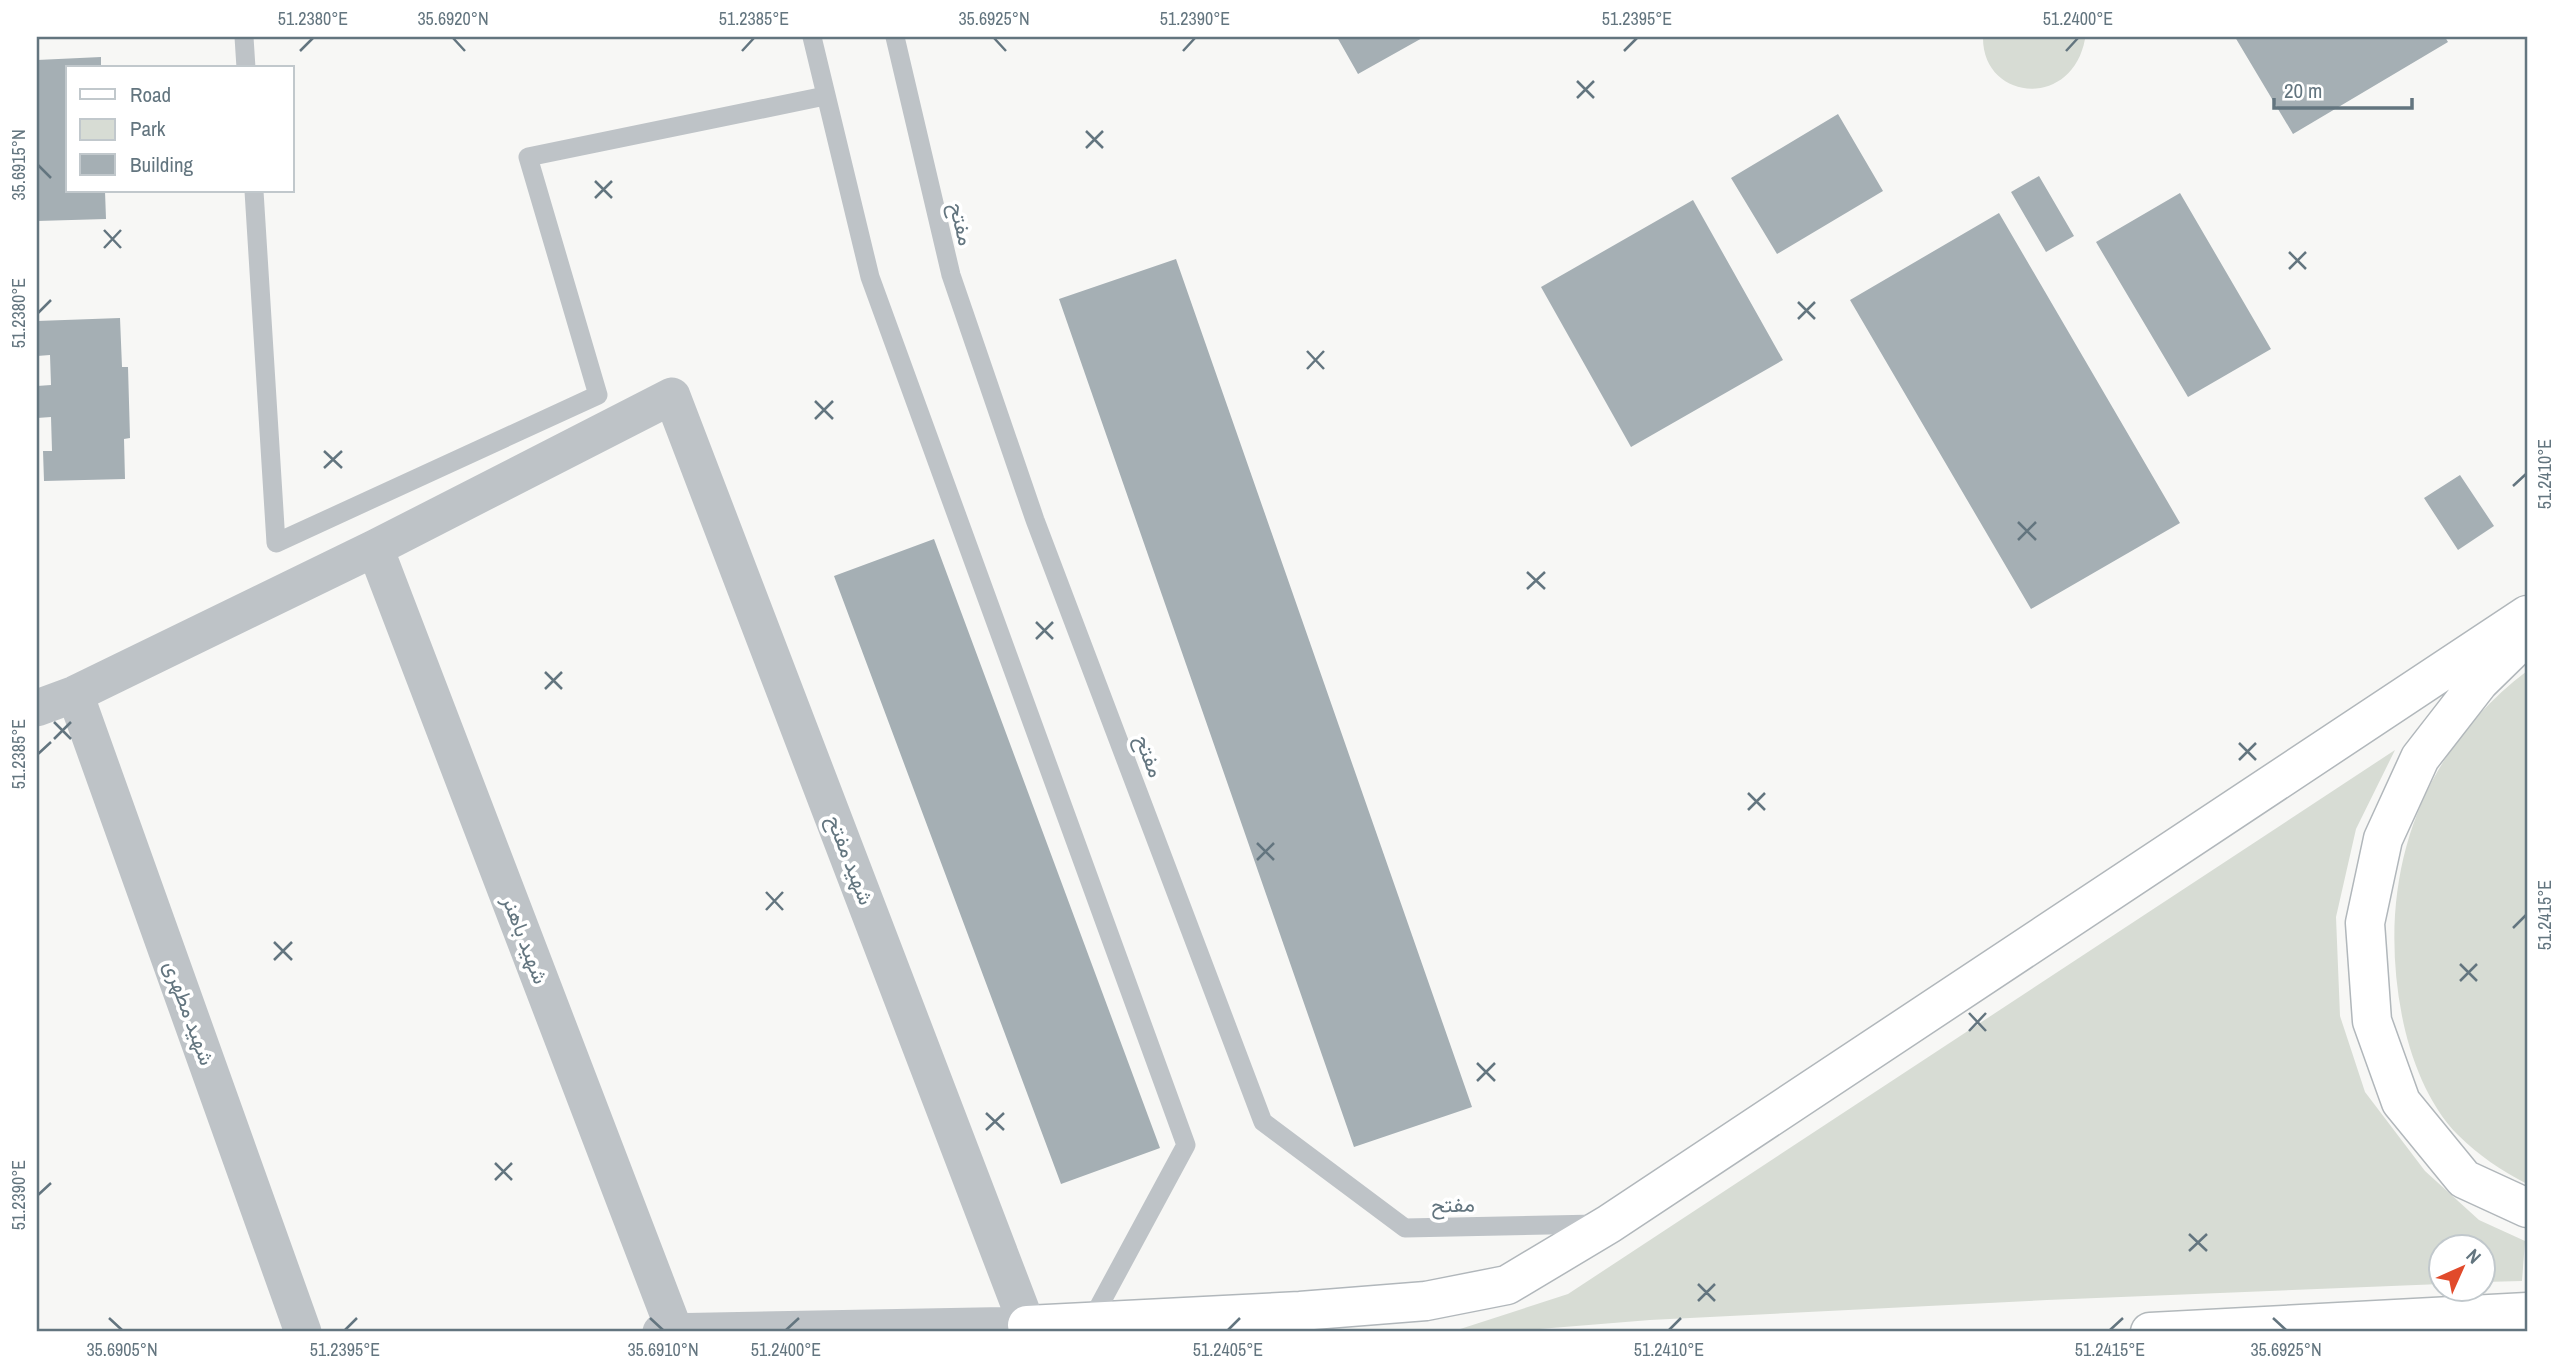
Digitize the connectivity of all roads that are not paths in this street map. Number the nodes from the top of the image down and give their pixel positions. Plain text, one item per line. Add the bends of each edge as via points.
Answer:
1 (244, 37) edge
2 (812, 37) edge
3 (895, 37) edge
4 (246, 66) edge
5 (825, 96) junction
6 (254, 192) edge
7 (375, 548) junction
8 (2527, 615) edge
9 (2527, 635) edge
10 (75, 694) junction
11 (37, 708) edge
12 (2527, 1208) edge
13 (1609, 1224) junction
14 (2527, 1312) edge
15 (1091, 1321) junction
16 (1027, 1325) junction
17 (1175, 1325) edge
18 (303, 1332) edge
19 (661, 1332) edge
20 (675, 1332) edge
21 (1224, 1332) edge
22 (2150, 1332) edge

1 - 4 lane
2 - 5 lane
3 - 13 lane, مفتح via 955,288 1035,520 1263,1122 1405,1228
5 - 6 lane via 528,157 598,395 276,543
5 - 15 lane via 870,277 1186,1145
7 - 10 street
7 - 16 street, شهید مفتح via 673,396
7 - 20 street, شهید باهنر
8 - 13 main road
9 - 12 main road via 2479,682 2420,758 2383,839 2365,923 2372,1021 2401,1102 2463,1179
10 - 11 street
10 - 18 street, شهید مطهری
13 - 17 main road via 1507,1285 1426,1301
14 - 22 main road
15 - 16 main road
15 - 17 main road
16 - 20 street
17 - 21 main road
19 - 20 street

